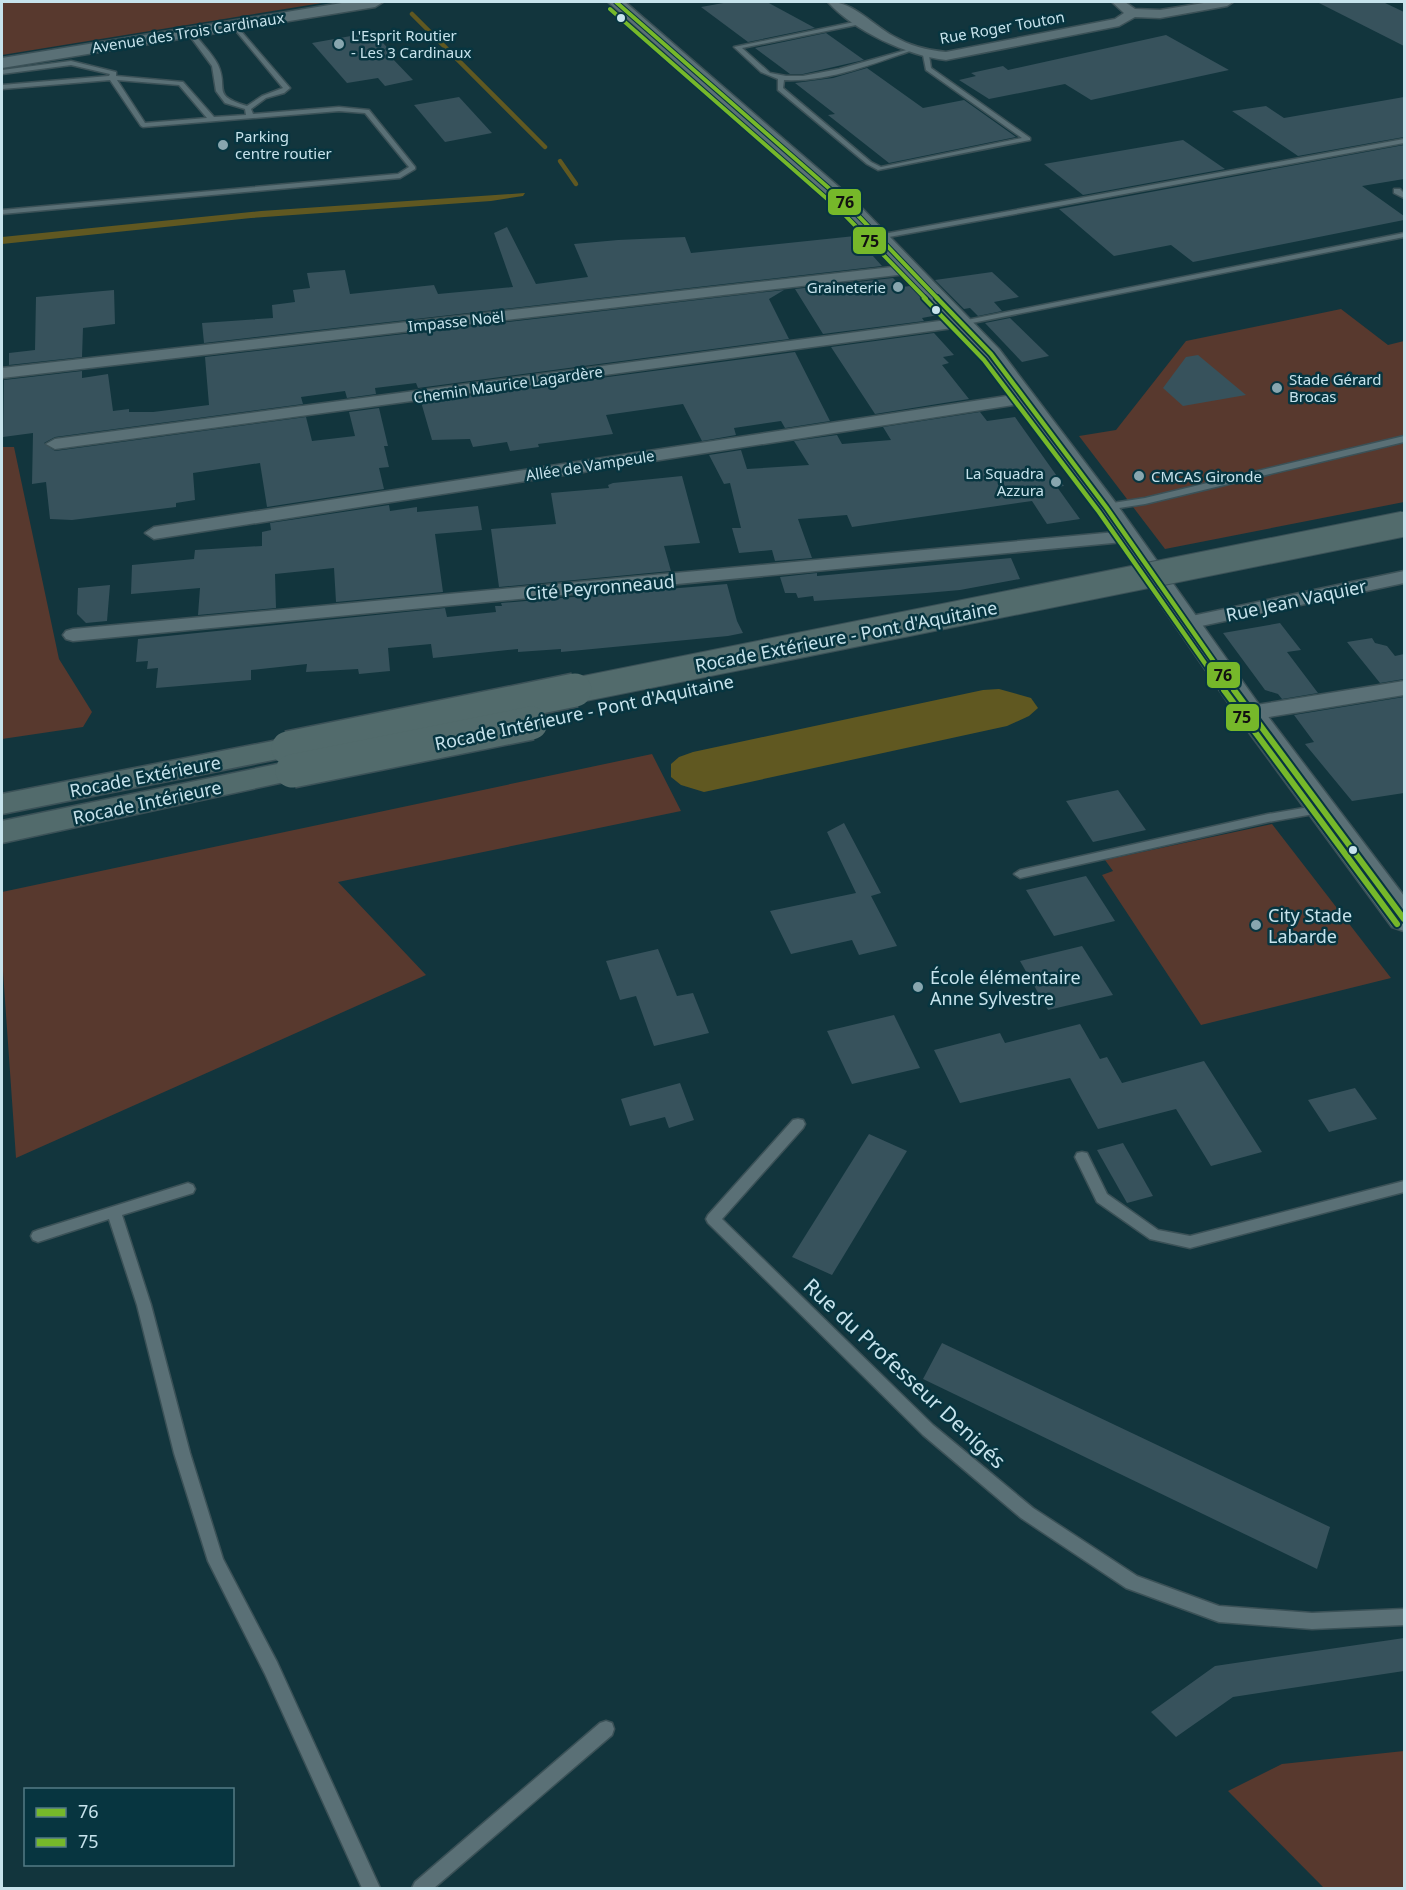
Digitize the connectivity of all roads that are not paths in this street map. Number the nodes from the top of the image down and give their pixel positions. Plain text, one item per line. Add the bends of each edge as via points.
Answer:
1 (375, 2) edge
2 (616, 2) edge
3 (834, 2) edge
4 (1118, 2) edge
5 (1227, 2) edge
6 (1132, 13) junction
7 (864, 22) junction
8 (234, 25) junction
9 (190, 32) junction
10 (908, 50) junction
11 (926, 55) junction
12 (6, 67) edge
13 (2, 72) edge
14 (112, 78) junction
15 (781, 78) junction
16 (62, 82) junction
17 (2, 87) edge
18 (249, 112) junction
19 (212, 119) junction
20 (1404, 141) edge
21 (2, 212) edge
22 (1404, 235) edge
23 (878, 237) junction
24 (910, 270) junction
25 (962, 323) junction
26 (2, 373) edge
27 (1026, 398) junction
28 (1404, 439) edge
29 (55, 444) dead end
30 (1106, 507) junction
31 (1404, 524) edge
32 (154, 533) dead end
33 (1127, 537) junction
34 (1404, 544) edge
35 (1404, 577) edge
36 (1187, 623) junction
37 (73, 635) dead end
38 (1404, 688) edge
39 (1250, 713) junction
40 (290, 760) junction
41 (2, 804) edge
42 (1321, 809) junction
43 (2, 832) edge
44 (1020, 874) dead end
45 (1404, 920) edge
46 (798, 1124) dead end
47 (1082, 1157) dead end
48 (1404, 1187) edge
49 (188, 1189) dead end
50 (114, 1212) junction
51 (38, 1236) dead end
52 (1404, 1617) edge
53 (606, 1729) dead end
54 (371, 1888) edge
55 (421, 1888) edge

1 - 8 main road, Avenue des Trois Cardinaux
2 - 23 main road via 838,196
3 - 7 street, Rue Roger Touton
4 - 6 street
5 - 6 street via 1160,14
6 - 11 street, Rue Roger Touton via 1113,24 959,54
7 - 10 street, Rue Roger Touton
7 - 15 lane via 737,47 770,76
8 - 9 main road, Avenue des Trois Cardinaux
8 - 18 lane via 287,88 264,97
9 - 12 main road, Avenue des Trois Cardinaux
9 - 18 lane via 215,66 219,91 227,102
10 - 11 street, Rue Roger Touton
10 - 15 lane via 869,64
11 - 15 lane via 928,69 1028,140 880,170 780,88
12 - 13 lane
12 - 14 lane via 71,63 107,70 114,74
12 - 16 lane
14 - 16 lane
14 - 19 lane via 181,83
14 - 19 lane via 143,125
16 - 17 lane
18 - 19 lane
18 - 21 lane via 367,111 413,168 400,176
20 - 23 lane
22 - 25 lane
23 - 24 main road
24 - 25 main road
24 - 26 street, Impasse Noël
25 - 27 main road
25 - 29 street, Chemin Maurice Lagardère
27 - 30 main road
27 - 32 street, Allée de Vampeule
28 - 30 lane
30 - 33 main road
31 - 40 highway, Rocade Extérieure - Pont d'Aquitaine, bridge
33 - 36 main road
33 - 37 street, Cité Peyronneaud
34 - 40 highway, Rocade Intérieure - Pont d'Aquitaine, bridge
35 - 36 street, Rue Jean Vaquier
36 - 39 main road
38 - 39 street
39 - 42 main road
40 - 41 highway, Rocade Extérieure
40 - 43 highway, Rocade Intérieure
42 - 44 lane
42 - 45 main road
46 - 52 lane, Rue du Professeur Denigés via 713,1219 928,1430 1027,1513 1132,1582 1219,1614 1312,1621
47 - 48 lane via 1102,1198 1155,1235 1190,1242
49 - 50 lane
50 - 51 lane
50 - 54 lane via 216,1561 271,1668
53 - 55 lane

